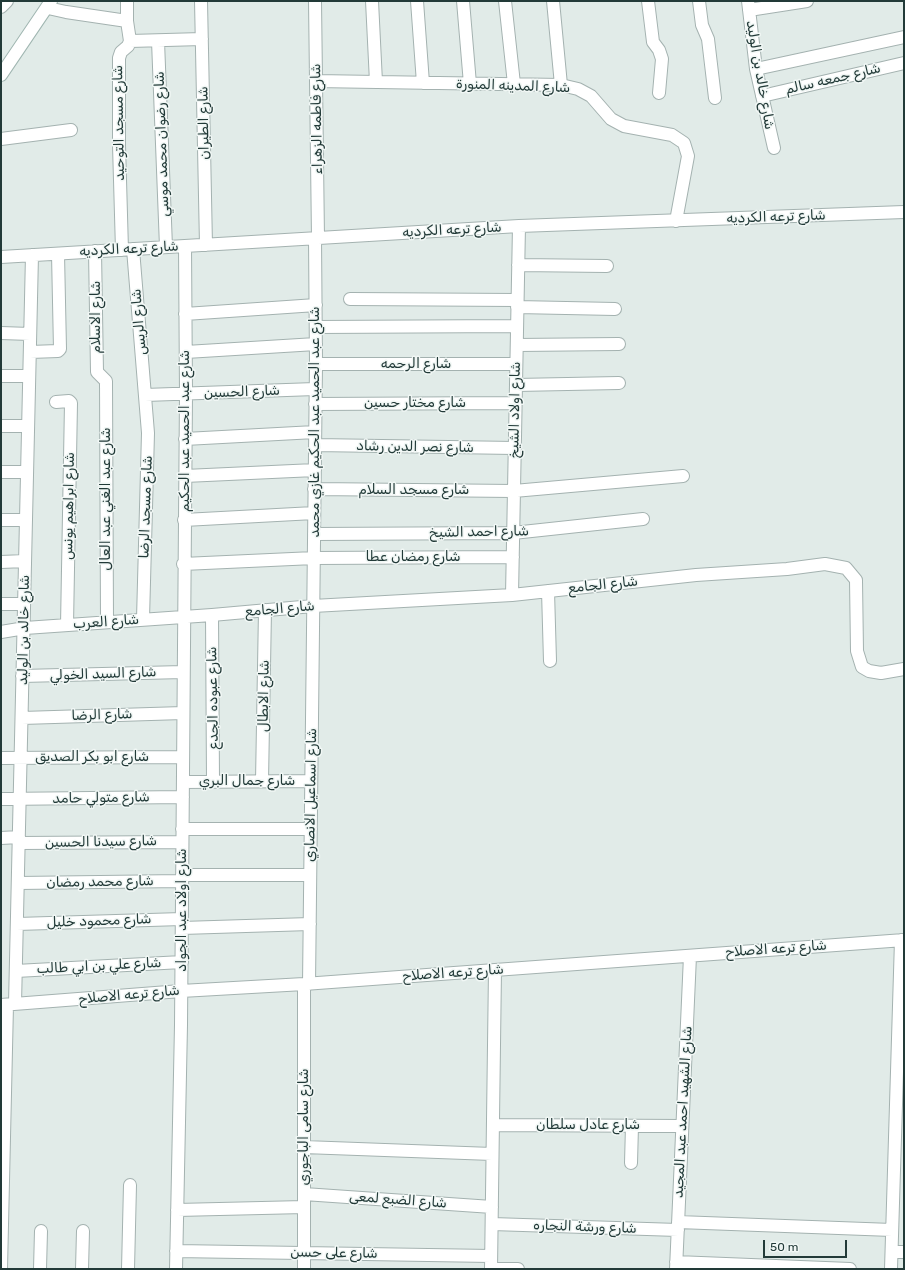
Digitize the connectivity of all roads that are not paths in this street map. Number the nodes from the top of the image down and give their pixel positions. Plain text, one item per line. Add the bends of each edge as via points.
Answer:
1 (7, 1) edge
2 (127, 1) edge
3 (201, 1) edge
4 (315, 1) edge
5 (372, 1) edge
6 (417, 1) edge
7 (463, 1) edge
8 (505, 1) edge
9 (553, 1) edge
10 (648, 1) edge
11 (699, 1) edge
12 (807, 1) edge
13 (790, 2) edge
14 (50, 4) edge
15 (748, 6) edge
16 (1, 7) edge
17 (127, 20) junction
18 (904, 37) edge
19 (202, 39) junction
20 (130, 41) junction
21 (158, 41) junction
22 (904, 63) edge
23 (756, 69) junction
24 (1, 75) edge
25 (316, 81) junction
26 (376, 82) junction
27 (423, 83) junction
28 (470, 84) junction
29 (514, 84) junction
30 (561, 85) junction
31 (659, 93) dead end
32 (762, 96) junction
33 (715, 98) dead end
34 (71, 130) dead end
35 (1, 139) edge
36 (774, 148) dead end
37 (904, 212) edge
38 (676, 221) junction
39 (519, 226) junction
40 (317, 238) junction
41 (206, 245) junction
42 (185, 246) junction
43 (166, 247) junction
44 (128, 249) junction
45 (95, 251) junction
46 (58, 254) junction
47 (32, 255) junction
48 (1, 257) edge
49 (518, 265) junction
50 (607, 266) dead end
51 (350, 299) dead end
52 (517, 303) junction
53 (316, 305) junction
54 (615, 309) dead end
55 (185, 314) junction
56 (517, 326) junction
57 (316, 327) junction
58 (1, 333) edge
59 (30, 334) junction
60 (316, 344) junction
61 (620, 344) dead end
62 (516, 345) junction
63 (30, 352) junction
64 (186, 352) junction
65 (316, 364) junction
66 (516, 364) junction
67 (1, 376) edge
68 (30, 376) junction
69 (104, 378) joint
70 (619, 383) dead end
71 (516, 385) junction
72 (315, 389) junction
73 (186, 394) junction
74 (145, 395) junction
75 (56, 402) dead end
76 (516, 403) junction
77 (315, 404) junction
78 (1, 426) edge
79 (28, 426) junction
80 (315, 432) junction
81 (186, 439) junction
82 (315, 445) junction
83 (515, 448) junction
84 (315, 470) junction
85 (1, 472) edge
86 (27, 472) junction
87 (185, 476) junction
88 (683, 476) dead end
89 (314, 489) junction
90 (514, 491) junction
91 (314, 513) junction
92 (643, 519) dead end
93 (1, 520) edge
94 (26, 520) junction
95 (184, 520) junction
96 (513, 533) junction
97 (314, 534) junction
98 (512, 557) junction
99 (314, 558) junction
100 (25, 561) junction
101 (1, 562) edge
102 (184, 564) junction
103 (548, 591) junction
104 (512, 595) junction
105 (1, 604) edge
106 (24, 604) junction
107 (313, 606) junction
108 (265, 610) junction
109 (212, 615) junction
110 (184, 617) junction
111 (143, 619) junction
112 (107, 621) junction
113 (67, 625) junction
114 (25, 628) junction
115 (1, 632) edge
116 (550, 661) dead end
117 (904, 669) edge
118 (183, 672) junction
119 (22, 676) junction
120 (183, 713) junction
121 (22, 718) junction
122 (21, 757) junction
123 (1, 758) edge
124 (183, 758) junction
125 (214, 781) junction
126 (262, 781) junction
127 (311, 781) junction
128 (183, 782) junction
129 (183, 797) junction
130 (20, 798) junction
131 (1, 799) edge
132 (182, 829) junction
133 (311, 829) junction
134 (1, 838) edge
135 (19, 840) junction
136 (182, 842) junction
137 (310, 875) junction
138 (182, 878) junction
139 (18, 883) junction
140 (17, 924) junction
141 (182, 924) junction
142 (310, 924) junction
143 (902, 940) edge
144 (690, 956) junction
145 (182, 962) junction
146 (496, 970) junction
147 (16, 971) junction
148 (306, 984) junction
149 (182, 991) junction
150 (8, 1005) edge
151 (900, 1097) edge
152 (493, 1125) junction
153 (632, 1126) junction
154 (682, 1126) junction
155 (900, 1141) edge
156 (304, 1147) junction
157 (492, 1154) junction
158 (631, 1163) dead end
159 (899, 1184) edge
160 (130, 1185) dead end
161 (304, 1194) junction
162 (304, 1207) junction
163 (492, 1207) junction
164 (177, 1210) junction
165 (899, 1210) edge
166 (492, 1224) junction
167 (678, 1226) junction
168 (892, 1230) junction
169 (41, 1231) dead end
170 (83, 1231) dead end
171 (176, 1251) junction
172 (898, 1252) edge
173 (304, 1253) junction
174 (491, 1256) junction
175 (676, 1266) edge
176 (1, 1269) edge
177 (40, 1269) edge
178 (82, 1269) edge
179 (128, 1269) edge
180 (176, 1269) edge
181 (304, 1269) edge
182 (491, 1269) edge
183 (518, 1269) edge
184 (850, 1269) edge
185 (891, 1269) edge

1 - 16 street
2 - 17 street
3 - 19 street, شارع الطيران
4 - 25 street, شارع فاطمه الزهراء
5 - 26 street
6 - 27 street
7 - 28 street
8 - 29 street
9 - 30 street
10 - 31 street via 653,42 662,59
11 - 33 street via 702,25 708,39
12 - 13 street
13 - 15 street
14 - 17 street via 66,12
14 - 24 street
15 - 23 street, شارع خالد بن الوليد
17 - 20 street
18 - 23 street
19 - 21 street
19 - 41 street, شارع الطيران
20 - 21 street
20 - 44 street, شارع مسجد التوحيد via 119,58 119,145
21 - 43 street, شارع رضوان محمد موسي
22 - 32 street, شارع جمعه سالم
23 - 32 street, شارع خالد بن الوليد
25 - 26 street, شارع المدينه المنورة
25 - 40 street, شارع فاطمه الزهراء
26 - 27 street, شارع المدينه المنورة
27 - 28 street, شارع المدينه المنورة
28 - 29 street, شارع المدينه المنورة
29 - 30 street, شارع المدينه المنورة
30 - 38 street, شارع المدينه المنورة via 578,89 591,96 611,119 624,126 672,136 684,143 688,156
32 - 36 street, شارع خالد بن الوليد
34 - 35 street
37 - 38 street, شارع ترعه الكرديه
38 - 39 street, شارع ترعه الكرديه
39 - 40 street, شارع ترعه الكرديه
39 - 49 street, شارع اولاد الشيخ
40 - 41 street, شارع ترعه الكرديه
40 - 53 street, شارع عبد الحميد عبد الحكيم غازي محمد
41 - 42 street, شارع ترعه الكرديه
42 - 43 street, شارع ترعه الكرديه
42 - 55 street, شارع عبد الحميد عبد الحكيم
43 - 44 street, شارع ترعه الكرديه
44 - 45 street, شارع ترعه الكرديه
44 - 74 street, شارع الريس
45 - 46 street, شارع ترعه الكرديه
45 - 69 street, شارع الاسلام via 96,372
46 - 47 street, شارع ترعه الكرديه
46 - 63 street via 60,349 58,352
47 - 48 street, شارع ترعه الكرديه
47 - 59 street, شارع خالد بن الوليد
49 - 50 street
49 - 52 street, شارع اولاد الشيخ
51 - 52 street
52 - 54 street
52 - 56 street, شارع اولاد الشيخ
53 - 55 street
53 - 57 street, شارع عبد الحميد عبد الحكيم غازي محمد
55 - 64 street, شارع عبد الحميد عبد الحكيم
56 - 57 street
56 - 62 street, شارع اولاد الشيخ
57 - 60 street, شارع عبد الحميد عبد الحكيم غازي محمد
58 - 59 street
59 - 63 street, شارع خالد بن الوليد
60 - 64 street
60 - 65 street, شارع عبد الحميد عبد الحكيم غازي محمد
61 - 62 street
62 - 66 street, شارع اولاد الشيخ
63 - 68 street, شارع خالد بن الوليد
64 - 73 street, شارع عبد الحميد عبد الحكيم
65 - 66 street, شارع الرحمه
65 - 72 street, شارع عبد الحميد عبد الحكيم غازي محمد
66 - 71 street, شارع اولاد الشيخ
67 - 68 street
68 - 79 street, شارع خالد بن الوليد
69 - 112 street, شارع عبد الغني عبد العال
70 - 71 street
71 - 76 street, شارع اولاد الشيخ
72 - 73 street, شارع الحسين
72 - 77 street, شارع عبد الحميد عبد الحكيم غازي محمد
73 - 74 street, شارع الحسين
73 - 81 street, شارع عبد الحميد عبد الحكيم
74 - 111 street, شارع مسجد الرضا via 148,433
75 - 113 street, شارع ابراهيم يونس via 71,403
76 - 77 street, شارع مختار حسين
76 - 83 street, شارع اولاد الشيخ
77 - 80 street, شارع عبد الحميد عبد الحكيم غازي محمد
78 - 79 street
79 - 86 street, شارع خالد بن الوليد
80 - 81 street
80 - 82 street, شارع عبد الحميد عبد الحكيم غازي محمد
81 - 87 street, شارع عبد الحميد عبد الحكيم
82 - 83 street, شارع نصر الدين رشاد
82 - 84 street, شارع عبد الحميد عبد الحكيم غازي محمد
83 - 90 street, شارع اولاد الشيخ
84 - 87 street
84 - 89 street, شارع عبد الحميد عبد الحكيم غازي محمد
85 - 86 street
86 - 94 street, شارع خالد بن الوليد
87 - 95 street, شارع عبد الحميد عبد الحكيم
88 - 90 street, شارع مسجد السلام
89 - 90 street, شارع مسجد السلام
89 - 91 street, شارع عبد الحميد عبد الحكيم غازي محمد
90 - 96 street, شارع اولاد الشيخ
91 - 95 street
91 - 97 street, شارع عبد الحميد عبد الحكيم غازي محمد
92 - 96 street, شارع احمد الشيخ
93 - 94 street
94 - 100 street, شارع خالد بن الوليد
95 - 102 street, شارع عبد الحميد عبد الحكيم
96 - 97 street, شارع احمد الشيخ
96 - 98 street, شارع اولاد الشيخ
97 - 99 street, شارع عبد الحميد عبد الحكيم غازي محمد
98 - 99 street, شارع رمضان عطا
98 - 104 street, شارع اولاد الشيخ
99 - 102 street, شارع رمضان عطا
99 - 107 street, شارع عبد الحميد عبد الحكيم غازي محمد
100 - 101 street
100 - 106 street, شارع خالد بن الوليد
102 - 110 street, شارع عبد الحميد عبد الحكيم
103 - 104 street, شارع الجامع
103 - 116 street
103 - 117 street, شارع الجامع via 825,564 846,568 857,584 856,651 862,667 881,673
104 - 107 street, شارع الجامع
105 - 106 street
106 - 114 street, شارع خالد بن الوليد
107 - 108 street, شارع الجامع
107 - 127 street, شارع اسماعيل الانصاري
108 - 109 street, شارع الجامع
108 - 126 street, شارع الابطال
109 - 110 street, شارع العرب
109 - 125 street, شارع عبوده الجدع
110 - 111 street, شارع العرب
110 - 118 street, شارع اولاد عبد الجواد
111 - 112 street, شارع العرب
112 - 113 street, شارع العرب
113 - 114 street, شارع العرب
114 - 115 street, شارع العرب
114 - 119 street, شارع خالد بن الوليد
118 - 119 street, شارع السيد الخولي
118 - 120 street, شارع اولاد عبد الجواد
119 - 121 street, شارع خالد بن الوليد
120 - 121 street, شارع الرضا
120 - 124 street, شارع اولاد عبد الجواد
121 - 122 street, شارع خالد بن الوليد
122 - 123 street, شارع ابو بكر الصديق
122 - 124 street, شارع ابو بكر الصديق
122 - 130 street, شارع خالد بن الوليد
124 - 128 street, شارع اولاد عبد الجواد
125 - 126 street, شارع جمال البري
125 - 128 street, شارع جمال البري
126 - 127 street, شارع جمال البري
127 - 133 street, شارع اسماعيل الانصاري
128 - 129 street, شارع اولاد عبد الجواد
129 - 130 street, شارع متولي حامد
129 - 132 street, شارع اولاد عبد الجواد
130 - 131 street, شارع متولي حامد
130 - 135 street, شارع خالد بن الوليد
132 - 133 street
132 - 136 street, شارع اولاد عبد الجواد
133 - 137 street, شارع اسماعيل الانصاري
134 - 135 street, شارع سيدنا الحسين
135 - 136 street, شارع سيدنا الحسين
135 - 139 street, شارع خالد بن الوليد
136 - 138 street, شارع اولاد عبد الجواد
137 - 138 street, شارع محمد رمضان
137 - 142 street, شارع اسماعيل الانصاري
138 - 139 street, شارع محمد رمضان
138 - 141 street, شارع اولاد عبد الجواد
139 - 140 street, شارع خالد بن الوليد
140 - 141 street, شارع محمود خليل
140 - 147 street, شارع خالد بن الوليد
141 - 142 street, شارع محمود خليل
141 - 145 street, شارع اولاد عبد الجواد
142 - 148 street, شارع اسماعيل الانصاري
143 - 144 street, شارع ترعه الاصلاح
143 - 151 street
144 - 146 street, شارع ترعه الاصلاح
144 - 154 street, شارع الشهيد احمد عبد المجيد
145 - 147 street, شارع علي بن ابي طالب
145 - 149 street, شارع اولاد عبد الجواد
146 - 148 street, شارع ترعه الاصلاح
146 - 152 street
147 - 150 street, شارع خالد بن الوليد
148 - 149 street, شارع ترعه الاصلاح
148 - 156 street, شارع سامى الباجوري
149 - 150 street, شارع ترعه الاصلاح
149 - 164 street, شارع اولاد عبد الجواد
150 - 176 street, شارع خالد بن الوليد
151 - 155 street
152 - 153 street, شارع عادل سلطان
152 - 157 street
153 - 154 street, شارع عادل سلطان
153 - 158 street
154 - 167 street, شارع الشهيد احمد عبد المجيد
155 - 159 street
156 - 157 street
156 - 161 street, شارع سامى الباجوري
157 - 163 street
159 - 165 street
160 - 179 street
161 - 162 street, شارع سامى الباجوري
161 - 163 street, شارع الضبع لمعى
162 - 164 street
162 - 173 street, شارع سامى الباجوري
163 - 166 street
164 - 171 street, شارع اولاد عبد الجواد
165 - 168 street
166 - 167 street, شارع ورشة النجاره
166 - 174 street
167 - 168 street, شارع ورشة النجاره
167 - 175 street, شارع الشهيد احمد عبد المجيد
168 - 172 street
169 - 177 street
170 - 178 street
171 - 173 street, شارع على حسن
171 - 180 street, شارع اولاد عبد الجواد
172 - 185 street
173 - 174 street, شارع على حسن
173 - 181 street, شارع سامى الباجوري
174 - 182 street
175 - 184 street
182 - 183 street

